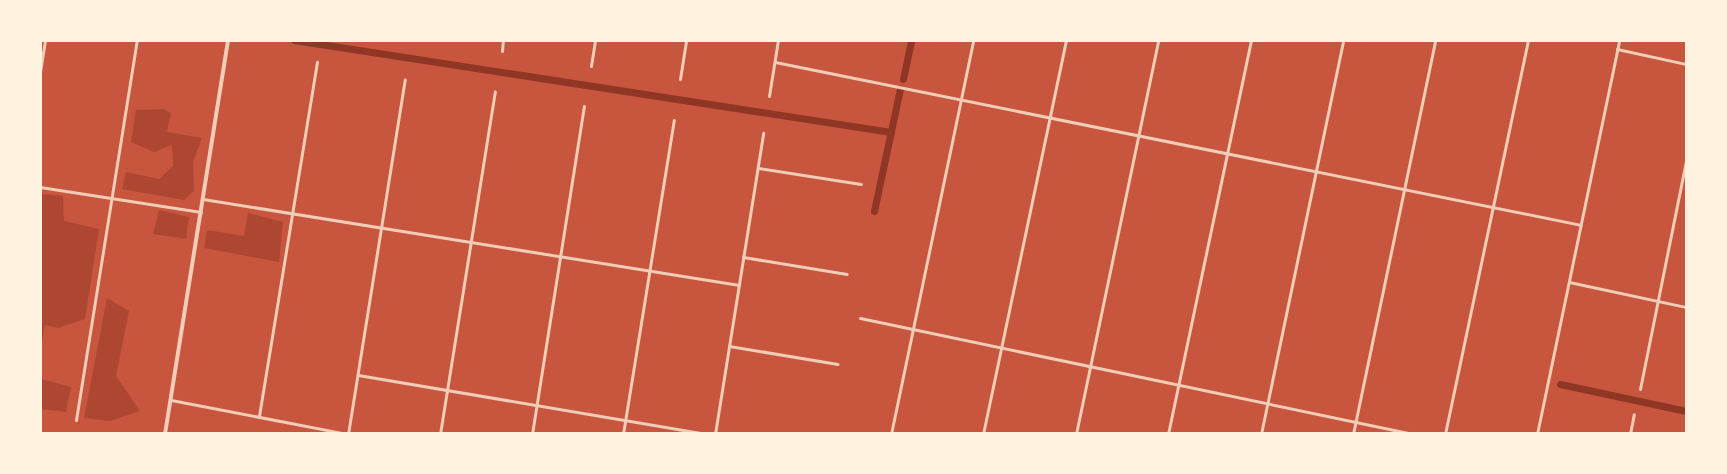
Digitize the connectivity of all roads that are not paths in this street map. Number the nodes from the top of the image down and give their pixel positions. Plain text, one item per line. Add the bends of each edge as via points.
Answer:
1 (45, 40) edge
2 (137, 40) edge
3 (228, 40) edge
4 (503, 40) edge
5 (595, 40) edge
6 (686, 40) edge
7 (778, 40) edge
8 (973, 40) edge
9 (1066, 40) edge
10 (1158, 40) edge
11 (1251, 40) edge
12 (1343, 40) edge
13 (1435, 40) edge
14 (1528, 40) edge
15 (1619, 40) edge
16 (1617, 49) junction
17 (502, 51) dead end
18 (775, 62) junction
19 (316, 63) dead end
20 (1686, 64) edge
21 (591, 66) dead end
22 (40, 72) edge
23 (680, 79) dead end
24 (405, 80) dead end
25 (495, 91) dead end
26 (962, 95) junction
27 (769, 96) dead end
28 (585, 106) dead end
29 (1050, 114) junction
30 (674, 120) dead end
31 (763, 133) dead end
32 (1140, 133) junction
33 (1228, 151) junction
34 (1686, 161) edge
35 (758, 168) junction
36 (1316, 170) junction
37 (861, 184) dead end
38 (40, 186) edge
39 (1404, 188) junction
40 (112, 198) junction
41 (203, 199) junction
42 (1493, 207) junction
43 (201, 212) junction
44 (292, 213) junction
45 (1581, 225) junction
46 (381, 227) junction
47 (471, 242) junction
48 (560, 256) junction
49 (743, 257) junction
50 (649, 271) junction
51 (847, 274) dead end
52 (1569, 282) junction
53 (739, 285) junction
54 (1657, 301) junction
55 (1686, 307) edge
56 (860, 318) dead end
57 (914, 329) junction
58 (729, 346) junction
59 (1001, 348) junction
60 (838, 364) dead end
61 (1090, 366) junction
62 (358, 375) junction
63 (1179, 385) junction
64 (447, 388) junction
65 (1640, 389) dead end
66 (171, 400) junction
67 (537, 403) junction
68 (1267, 403) junction
69 (1634, 414) dead end
70 (259, 416) junction
71 (625, 417) junction
72 (76, 420) dead end
73 (1355, 422) junction
74 (165, 434) edge
75 (348, 434) edge
76 (440, 434) edge
77 (532, 434) edge
78 (623, 434) edge
79 (708, 434) edge
80 (715, 434) edge
81 (891, 434) edge
82 (983, 434) edge
83 (1076, 434) edge
84 (1168, 434) edge
85 (1261, 434) edge
86 (1353, 434) edge
87 (1413, 434) edge
88 (1445, 434) edge
89 (1537, 434) edge
90 (1630, 434) edge

1 - 22 street
2 - 40 street
3 - 41 street
4 - 17 street
5 - 21 street
6 - 23 street
7 - 18 street
8 - 26 street
9 - 29 street
10 - 32 street
11 - 33 street
12 - 36 street
13 - 39 street
14 - 42 street
15 - 16 street
16 - 20 street
16 - 45 street
18 - 26 street
18 - 27 street
19 - 44 street
24 - 46 street
25 - 47 street
26 - 29 street
26 - 57 street
28 - 48 street
29 - 32 street
29 - 59 street
30 - 50 street
31 - 35 street
32 - 33 street
32 - 61 street
33 - 36 street
33 - 63 street
34 - 54 street
35 - 37 street
35 - 49 street
36 - 39 street
36 - 68 street
38 - 40 street
39 - 42 street
39 - 73 street
40 - 43 street
40 - 72 street
41 - 43 street
41 - 44 street
42 - 45 street
42 - 88 street
43 - 66 street
44 - 46 street
44 - 70 street
45 - 52 street
46 - 47 street
46 - 62 street
47 - 48 street
47 - 64 street
48 - 50 street
48 - 67 street
49 - 51 street
49 - 53 street
50 - 53 street
50 - 71 street
52 - 54 street
52 - 89 street
53 - 58 street
54 - 55 street
54 - 65 street
56 - 57 street
57 - 59 street
57 - 81 street
58 - 60 street
58 - 80 street
59 - 61 street
59 - 82 street
61 - 63 street
61 - 83 street
62 - 64 street
62 - 75 street
63 - 68 street
63 - 84 street
64 - 67 street
64 - 76 street
66 - 70 street
66 - 74 street
67 - 71 street
67 - 77 street
68 - 73 street
68 - 85 street
69 - 90 street
70 - 75 street
71 - 78 street
71 - 79 street
73 - 86 street
73 - 87 street

